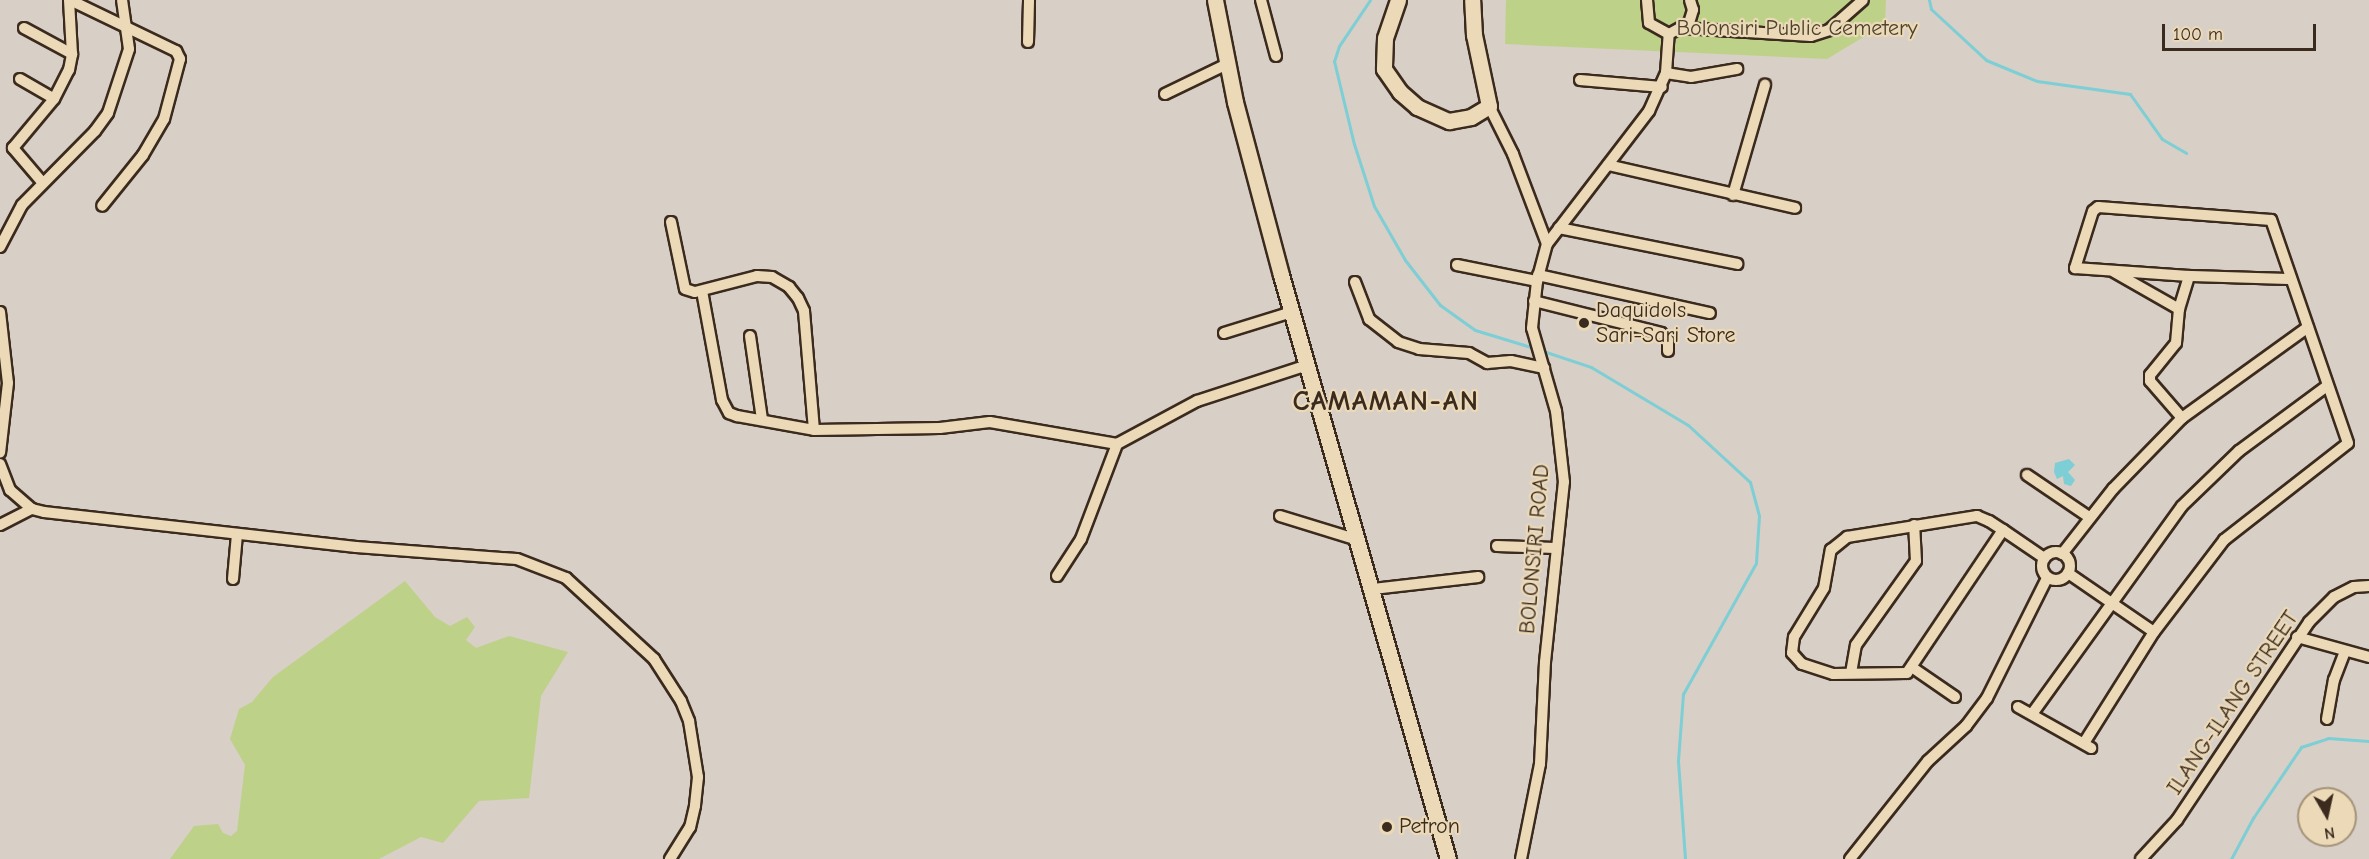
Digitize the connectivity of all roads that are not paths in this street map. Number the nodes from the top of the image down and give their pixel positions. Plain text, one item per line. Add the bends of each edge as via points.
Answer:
1 (70, 0) edge
2 (122, 0) edge
3 (1029, 0) edge
4 (1215, 0) edge
5 (1261, 0) edge
6 (1398, 0) edge
7 (1472, 0) edge
8 (1647, 0) edge
9 (1690, 0) edge
10 (1863, 0) edge
11 (125, 24) junction
12 (24, 28) dead end
13 (1684, 28) junction
14 (1669, 34) junction
15 (1028, 42) dead end
16 (72, 54) junction
17 (1276, 56) dead end
18 (1227, 64) junction
19 (1737, 69) dead end
20 (1666, 73) junction
21 (20, 79) dead end
22 (1580, 80) dead end
23 (1765, 85) dead end
24 (1662, 87) junction
25 (1165, 94) dead end
26 (54, 99) junction
27 (1489, 106) junction
28 (1608, 165) junction
29 (42, 182) junction
30 (1733, 195) junction
31 (102, 206) dead end
32 (1795, 208) dead end
33 (671, 222) dead end
34 (1559, 228) junction
35 (1547, 244) junction
36 (0, 247) edge
37 (1737, 264) dead end
38 (1457, 265) dead end
39 (2108, 269) junction
40 (2189, 276) junction
41 (1538, 278) junction
42 (2291, 279) junction
43 (1355, 282) dead end
44 (702, 291) junction
45 (1534, 301) junction
46 (2179, 309) junction
47 (0, 312) edge
48 (1292, 312) junction
49 (1710, 313) dead end
50 (2308, 327) junction
51 (1224, 333) dead end
52 (750, 336) dead end
53 (1668, 351) dead end
54 (1542, 364) junction
55 (1308, 365) junction
56 (2327, 386) junction
57 (2182, 418) junction
58 (762, 419) junction
59 (814, 430) junction
60 (1117, 444) junction
61 (0, 453) edge
62 (0, 464) edge
63 (2027, 475) dead end
64 (32, 509) junction
65 (1280, 516) dead end
66 (2089, 517) junction
67 (0, 525) edge
68 (1914, 525) junction
69 (2003, 530) junction
70 (237, 534) junction
71 (1358, 540) junction
72 (1497, 546) dead end
73 (1555, 548) junction
74 (2062, 554) junction
75 (2044, 558) junction
76 (2068, 573) junction
77 (1058, 576) dead end
78 (1478, 577) dead end
79 (2047, 578) junction
80 (233, 579) dead end
81 (2369, 586) edge
82 (1373, 589) junction
83 (2109, 604) junction
84 (2154, 632) junction
85 (2297, 637) junction
86 (2345, 652) junction
87 (2369, 657) edge
88 (1913, 668) junction
89 (1851, 673) junction
90 (1955, 697) dead end
91 (2018, 707) dead end
92 (2032, 714) junction
93 (2327, 719) dead end
94 (670, 859) edge
95 (1448, 859) edge
96 (1521, 859) edge
97 (1850, 859) edge
98 (2141, 859) edge

1 - 11 street
1 - 16 street
2 - 11 street
3 - 15 street
4 - 18 main road
5 - 17 street
6 - 27 main road via 1385,38 1383,60 1395,86 1417,107 1449,121 1471,117
7 - 27 main road via 1474,35
8 - 14 street via 1648,22
9 - 13 street via 1692,17
10 - 13 street via 1829,30 1811,36
11 - 29 street via 129,49 108,113 95,131
11 - 31 street via 176,51 180,64 155,136
12 - 16 street
13 - 14 street
14 - 20 street, BOLONSIRI ROAD
16 - 26 street
18 - 25 street
18 - 48 main road
19 - 20 street via 1691,77
20 - 24 street, BOLONSIRI ROAD
21 - 26 street
22 - 24 street
23 - 30 street
24 - 28 street, BOLONSIRI ROAD via 1640,125
26 - 29 street via 13,148
27 - 35 street via 1513,154
28 - 30 street
28 - 34 street, BOLONSIRI ROAD
29 - 36 street via 13,218
30 - 32 street
33 - 44 street via 685,289
34 - 35 street, BOLONSIRI ROAD
34 - 37 street
35 - 41 street, BOLONSIRI ROAD
38 - 41 street
39 - 40 street
39 - 42 street via 2075,268 2093,211 2098,207 2267,218 2273,224
39 - 46 street
40 - 42 street
40 - 46 street
41 - 45 street, BOLONSIRI ROAD
41 - 49 street
42 - 50 street
43 - 54 street via 1369,319 1398,342 1469,353 1487,363
44 - 58 street via 722,400 729,413
44 - 59 street via 757,276 772,277 789,286 804,311
45 - 53 street via 1661,333 1668,340
45 - 54 street, BOLONSIRI ROAD via 1534,341
46 - 57 street via 2176,343 2150,375 2150,381
47 - 61 street via 8,383
48 - 51 street
48 - 55 main road
50 - 56 street
50 - 57 street
52 - 58 street
54 - 73 street, BOLONSIRI ROAD via 1556,411 1563,464
55 - 60 street via 1197,401
55 - 71 main road
56 - 83 street via 2239,451 2202,486
56 - 84 street via 2348,439 2347,447 2272,499 2224,540
57 - 66 street
58 - 59 street
59 - 60 street via 940,428 990,422
60 - 77 street via 1082,538
62 - 64 street via 10,490
63 - 66 street
64 - 67 street
64 - 70 street
65 - 71 street
66 - 74 street
68 - 69 street via 1977,516
68 - 89 street via 1916,561 1856,645
68 - 89 street via 1847,537 1831,550 1824,588 1794,637 1792,653 1802,664 1822,672
69 - 75 street
69 - 88 street
70 - 80 street
70 - 94 street via 517,559 566,578 654,659 689,721 698,777 695,806 690,827
71 - 82 main road
72 - 73 street
73 - 96 street, BOLONSIRI ROAD via 1540,764
74 - 75 street via 2052,552
74 - 76 street via 2070,563
75 - 79 street via 2042,570
76 - 79 street via 2061,579
76 - 83 street
78 - 82 street
79 - 97 street via 1987,698 1966,726 1928,761
81 - 85 street, ILANG-ILANG STREET via 2354,587 2334,597
82 - 95 main road
83 - 84 street
83 - 92 street
84 - 92 street via 2088,746
85 - 86 street
85 - 98 street, ILANG-ILANG STREET via 2177,820
86 - 87 street
86 - 93 street via 2334,680
88 - 89 street via 1901,675
88 - 90 street
91 - 92 street

